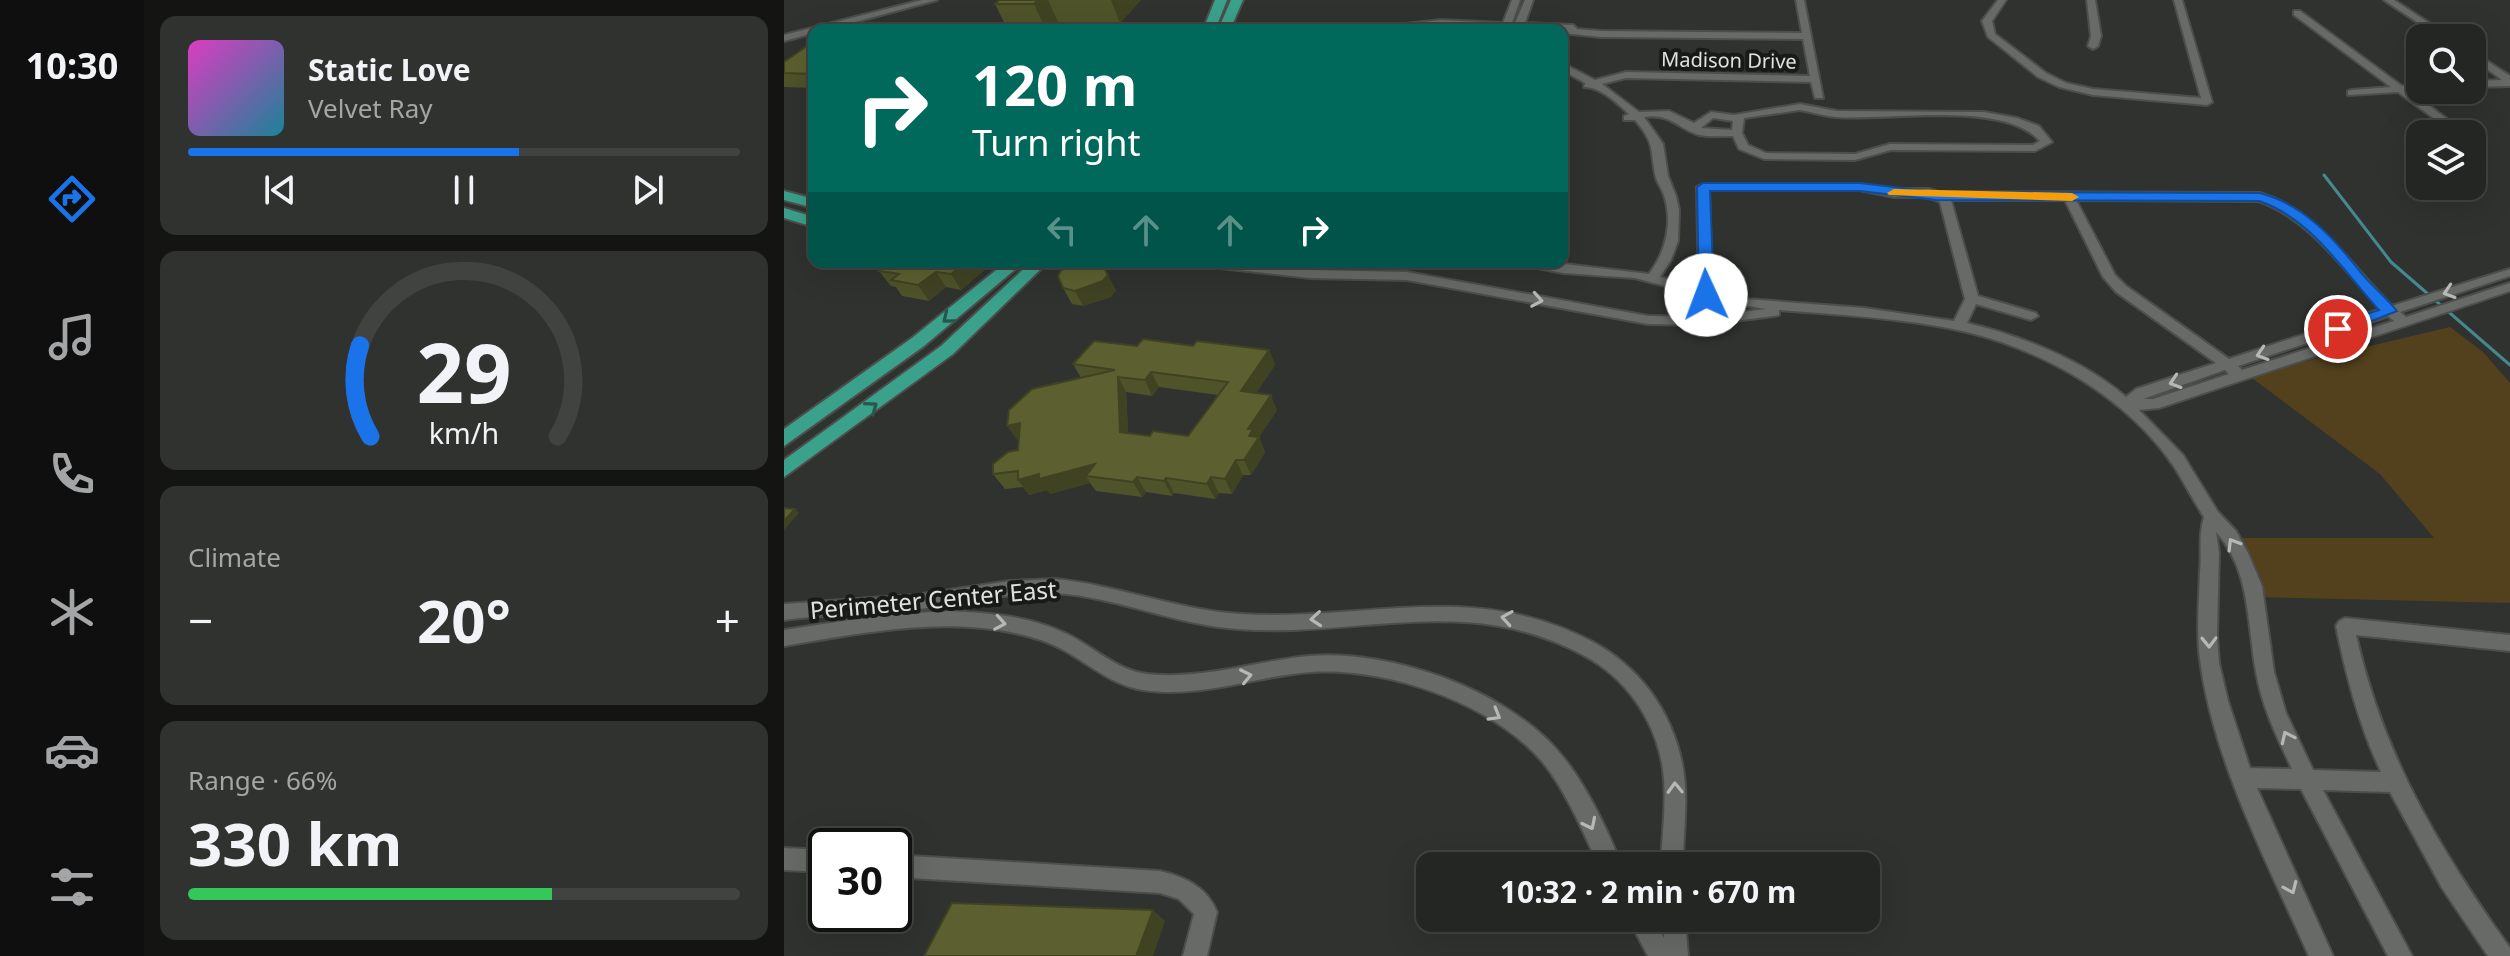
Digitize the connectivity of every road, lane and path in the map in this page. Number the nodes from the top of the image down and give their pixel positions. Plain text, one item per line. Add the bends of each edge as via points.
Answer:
1 (933, 0) edge
2 (1239, 0) edge
3 (1516, 0) edge
4 (1529, 0) edge
5 (1800, 0) edge
6 (2002, 0) edge
7 (2091, 0) edge
8 (2178, 0) edge
9 (2388, 0) edge
10 (1220, 5) edge
11 (2297, 13) dead end
12 (838, 24) edge
13 (1203, 24) edge
14 (1212, 24) edge
15 (1227, 24) edge
16 (1232, 24) edge
17 (1424, 24) edge
18 (1447, 24) edge
19 (1507, 24) edge
20 (1521, 24) edge
21 (2425, 24) edge
22 (1568, 28) edge
23 (808, 32) edge
24 (1568, 34) edge
25 (1591, 34) junction
26 (1807, 36) junction
27 (784, 38) edge
28 (2093, 46) dead end
29 (2486, 64) edge
30 (1568, 70) edge
31 (1568, 79) edge
32 (1815, 79) junction
33 (2510, 82) edge
34 (2486, 83) edge
35 (1591, 85) junction
36 (2401, 88) junction
37 (2406, 88) edge
38 (2352, 93) dead end
39 (1819, 96) dead end
40 (1628, 118) junction
41 (1739, 119) junction
42 (2443, 120) edge
43 (1693, 129) junction
44 (1737, 133) junction
45 (784, 195) edge
46 (1936, 196) junction
47 (2069, 197) junction
48 (808, 202) edge
49 (784, 213) edge
50 (808, 220) edge
51 (1005, 268) edge
52 (1035, 268) edge
53 (1252, 268) edge
54 (1351, 268) edge
55 (1558, 268) edge
56 (1288, 272) junction
57 (1652, 278) junction
58 (2509, 280) edge
59 (1706, 295) junction
60 (1972, 299) junction
61 (1807, 309) junction
62 (2389, 311) junction
63 (2031, 316) dead end
64 (2404, 322) junction
65 (1959, 325) junction
66 (2234, 370) junction
67 (2126, 405) junction
68 (784, 439) edge
69 (784, 470) edge
70 (2212, 517) junction
71 (889, 604) junction
72 (784, 612) edge
73 (914, 618) junction
74 (842, 628) junction
75 (784, 638) edge
76 (2510, 643) edge
77 (2245, 778) junction
78 (2307, 780) junction
79 (2393, 782) junction
80 (1604, 852) edge
81 (1672, 852) edge
82 (784, 859) edge
83 (808, 860) edge
84 (912, 867) edge
85 (1647, 932) edge
86 (1675, 932) edge
87 (1195, 956) edge
88 (1661, 956) edge
89 (1676, 956) edge
90 (2321, 956) edge
91 (2400, 956) edge
92 (2502, 956) edge

1 - 12 street
2 - 15 main road
2 - 16 main road
3 - 19 street
4 - 20 street
5 - 26 street, Madison Drive
6 - 8 street via 1987,21 1991,35 2054,81 2093,92 2207,102
7 - 28 street
9 - 21 street
10 - 13 main road
10 - 14 main road
11 - 36 street
17 - 18 street, Madison Drive
22 - 25 street, Madison Drive
23 - 27 street
24 - 25 street, Madison Drive
25 - 26 street, Madison Drive
26 - 32 street, Madison Drive
29 - 33 street
30 - 35 street
31 - 35 street
32 - 35 street, Madison Drive via 1643,76
32 - 39 street, Madison Drive
33 - 34 street
35 - 40 street
36 - 37 street
36 - 38 street
36 - 42 street
40 - 43 street via 1669,114
40 - 57 street via 1656,142 1671,198 1672,246
41 - 43 street via 1711,115
41 - 44 street
41 - 44 street via 1800,107 1836,114 1985,113 2033,129 2047,140 2035,148 1890,147 1855,157 1764,156 1746,149
43 - 44 street
45 - 48 main road
46 - 47 street
46 - 59 street via 1860,187 1703,187
46 - 60 street via 1945,200
47 - 62 street via 2271,199 2341,254
47 - 66 street via 2109,277
49 - 50 main road
51 -> 68 main road via 918,342
69 -> 52 main road via 947,350
53 - 56 street
54 - 56 street
55 - 57 street
56 -> 61 street via 1407,276 1663,321
57 - 59 street
58 -> 62 street
58 - 64 street
59 - 61 street
60 - 63 street
60 - 65 street
61 - 65 street
62 - 64 street
62 -> 66 street
64 - 66 street
65 - 67 street via 2045,353 2095,380
66 - 67 street via 2154,404
67 - 70 street via 2177,459
70 -> 77 street via 2207,534 2210,659 2221,711
78 -> 70 street via 2272,700 2253,586 2230,536
71 - 72 street, Perimeter Center East
71 - 73 street
71 - 74 street via 870,619
81 -> 71 street, Perimeter Center East via 1674,773 1657,717 1620,669 1551,629 1499,617 1430,611 1225,621 1057,586
73 - 74 street, Perimeter Center East
73 -> 80 street, Perimeter Center East via 984,620 1025,628 1064,641 1140,682 1180,686 1313,664 1385,670 1435,684 1512,725 1550,756
74 - 75 street, Perimeter Center East
76 - 79 street via 2345,626 2354,679
77 - 78 street
77 -> 90 street
78 - 79 street
78 - 91 street
79 - 92 street via 2468,910
82 - 83 street
84 - 87 street via 1183,887 1206,912
85 - 88 street
86 - 89 street

